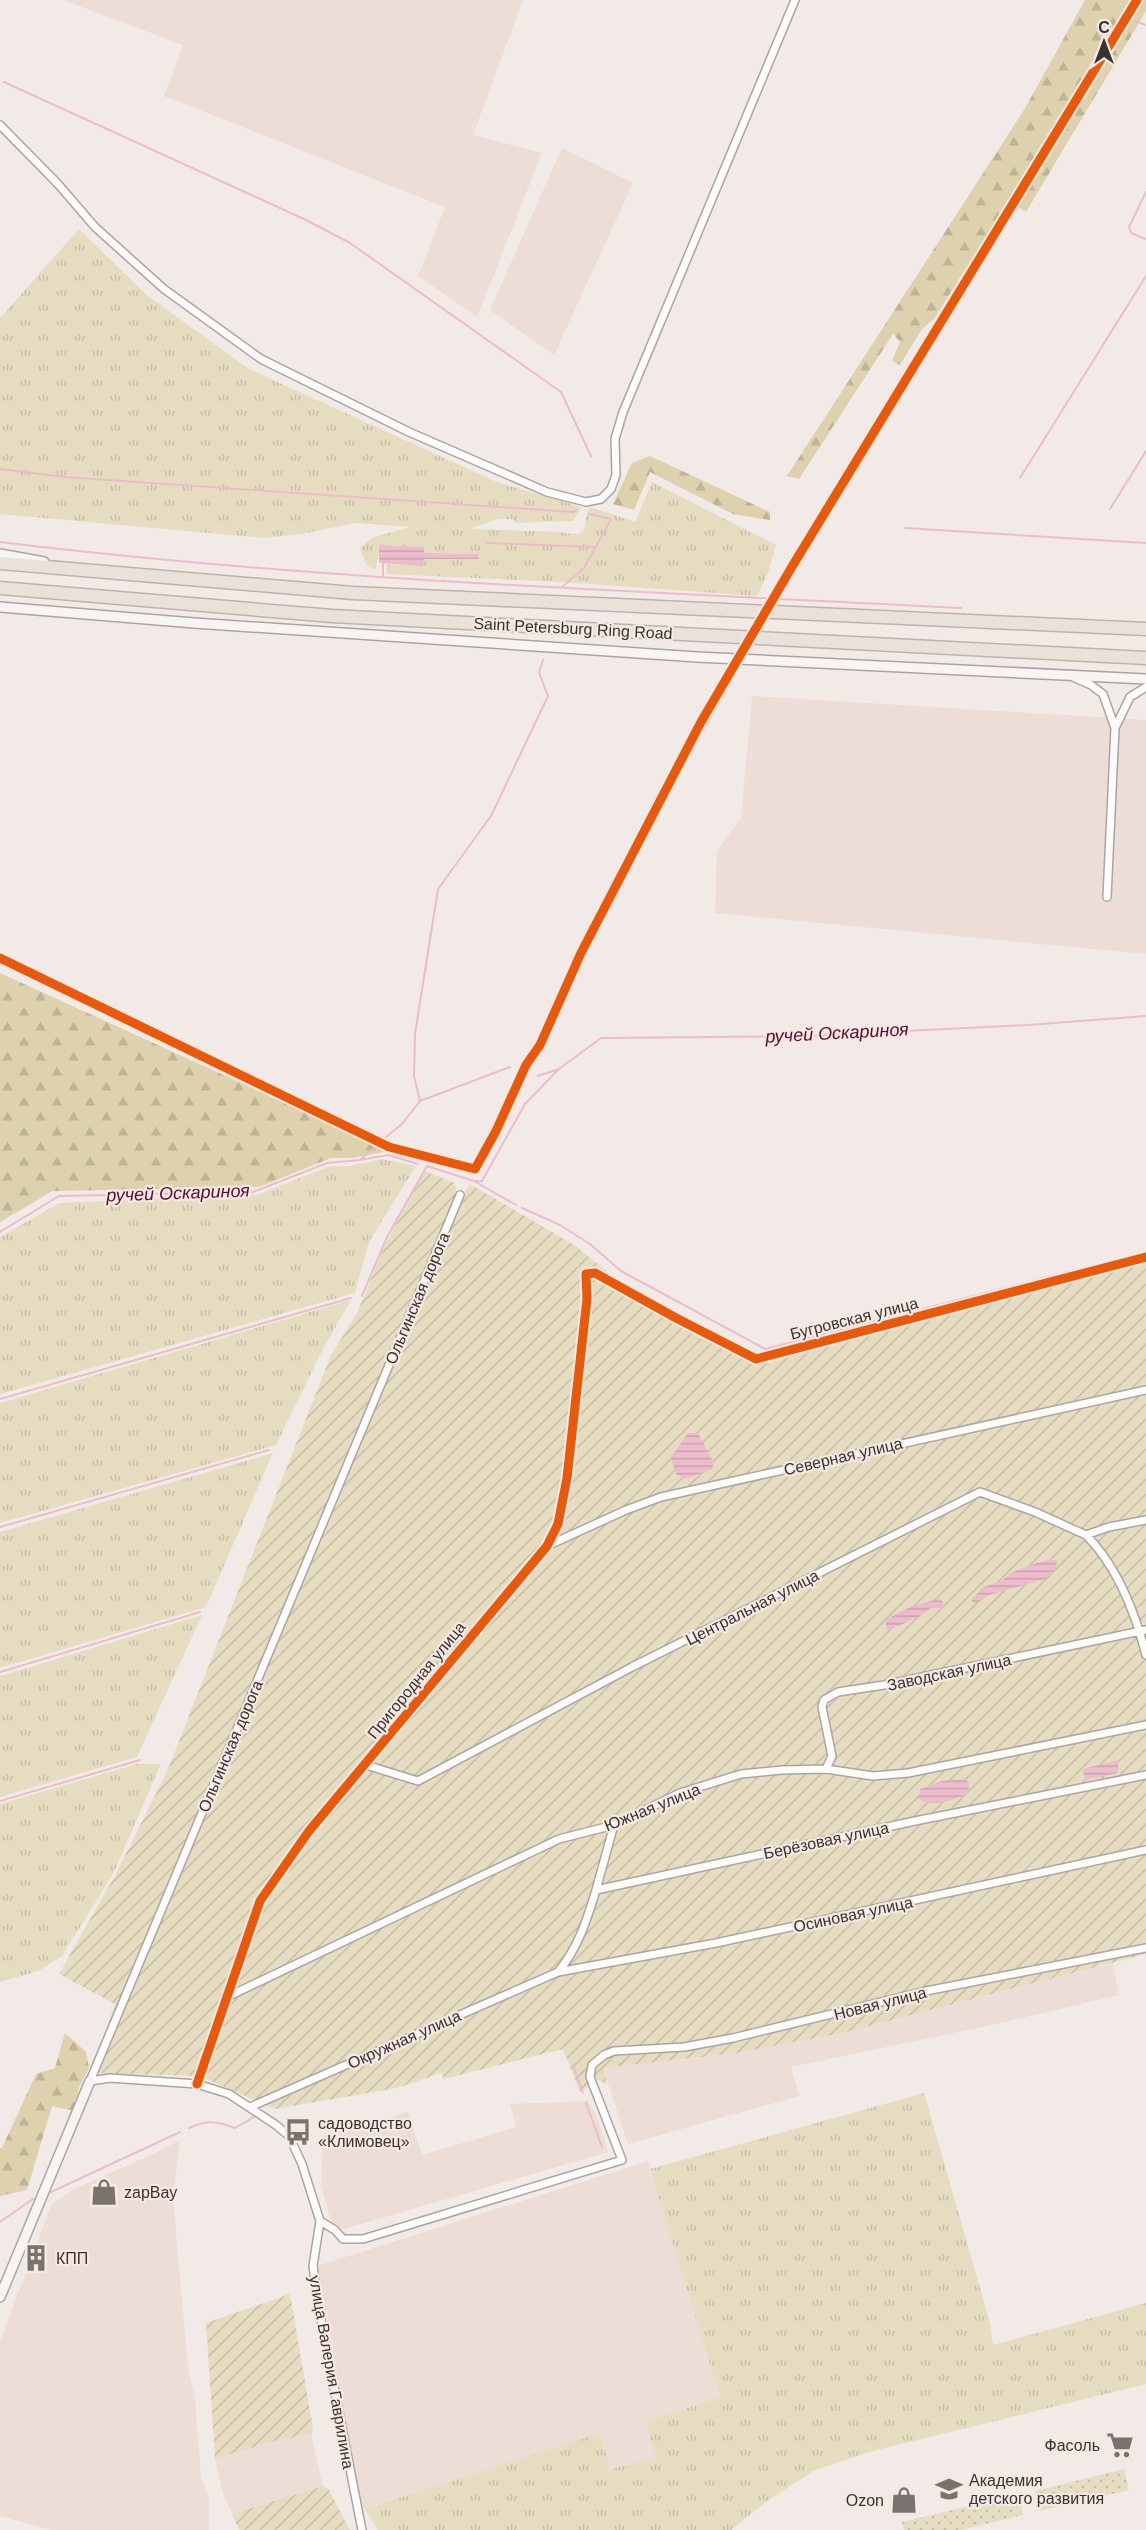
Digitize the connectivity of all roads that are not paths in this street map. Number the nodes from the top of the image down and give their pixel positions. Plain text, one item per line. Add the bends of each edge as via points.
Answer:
1 (795, 0) edge
2 (1137, 0) edge
3 (0, 125) edge
4 (0, 554) edge
5 (0, 563) edge
6 (108, 572) junction
7 (0, 588) edge
8 (0, 607) edge
9 (1146, 629) edge
10 (1146, 658) edge
11 (1061, 674) junction
12 (1146, 679) edge
13 (1146, 687) edge
14 (1115, 728) junction
15 (1107, 897) dead end
16 (0, 958) edge
17 (460, 1195) dead end
18 (1146, 1257) edge
19 (586, 1274) joint
20 (1146, 1390) edge
21 (1146, 1520) edge
22 (1086, 1535) junction
23 (547, 1546) junction
24 (1143, 1631) edge
25 (1146, 1655) edge
26 (1146, 1725) edge
27 (366, 1765) junction
28 (826, 1769) junction
29 (1146, 1775) edge
30 (614, 1825) junction
31 (1146, 1850) edge
32 (596, 1890) junction
33 (1146, 1948) edge
34 (558, 1972) junction
35 (225, 1998) junction
36 (90, 2081) junction
37 (197, 2084) junction
38 (250, 2107) junction
39 (320, 2221) junction
40 (0, 2297) edge
41 (362, 2530) edge

1 - 3 street via 623,412 615,439 616,475 611,489 601,499 586,502 547,492 409,432 261,359 164,289 95,227
2 - 16 street, bridge via 701,722 475,1169 389,1147
4 - 6 street
5 - 6 highway, Saint Petersburg Ring Road
6 - 9 highway, Saint Petersburg Ring Road via 353,593
7 - 10 highway, Saint Petersburg Ring Road via 332,616
8 - 11 street via 697,657
11 - 12 street
11 - 14 street via 1103,694
13 - 14 street via 1130,697
14 - 15 street
17 - 36 street, Ольгинская дорога
18 - 19 street, Бугровская улица via 756,1359 595,1273
19 - 23 street, Пригородная улица via 587,1299 567,1478 558,1524
20 - 23 street, Северная улица via 661,1497
21 - 22 street
22 - 24 street via 1119,1579
22 - 27 street, Центральная улица via 980,1492 418,1780
23 - 27 street, Пригородная улица
24 - 25 street
24 - 28 street, Заводская улица via 838,1692 824,1700 822,1707 832,1756
26 - 28 street, Южная улица via 908,1773 873,1776
27 - 35 street, Пригородная улица via 309,1831 260,1901
28 - 30 street, Южная улица via 741,1774 680,1793
29 - 32 street, Берёзовая улица
30 - 32 street
30 - 35 street, Южная улица via 559,1839
31 - 34 street, Осиновая улица via 716,1943
32 - 34 street via 585,1926 571,1956
33 - 39 street, Новая улица via 926,1991 733,2038 684,2047 614,2051 592,2065 591,2078 622,2160 363,2239 343,2239
34 - 38 street, Окружная улица
35 - 37 street, Пригородная улица
36 - 37 street via 110,2078
36 - 40 street, Ольгинская дорога
37 - 38 street via 229,2094
38 - 39 street, улица Валерия Гаврилина via 289,2136
39 - 41 street, улица Валерия Гаврилина via 313,2266

